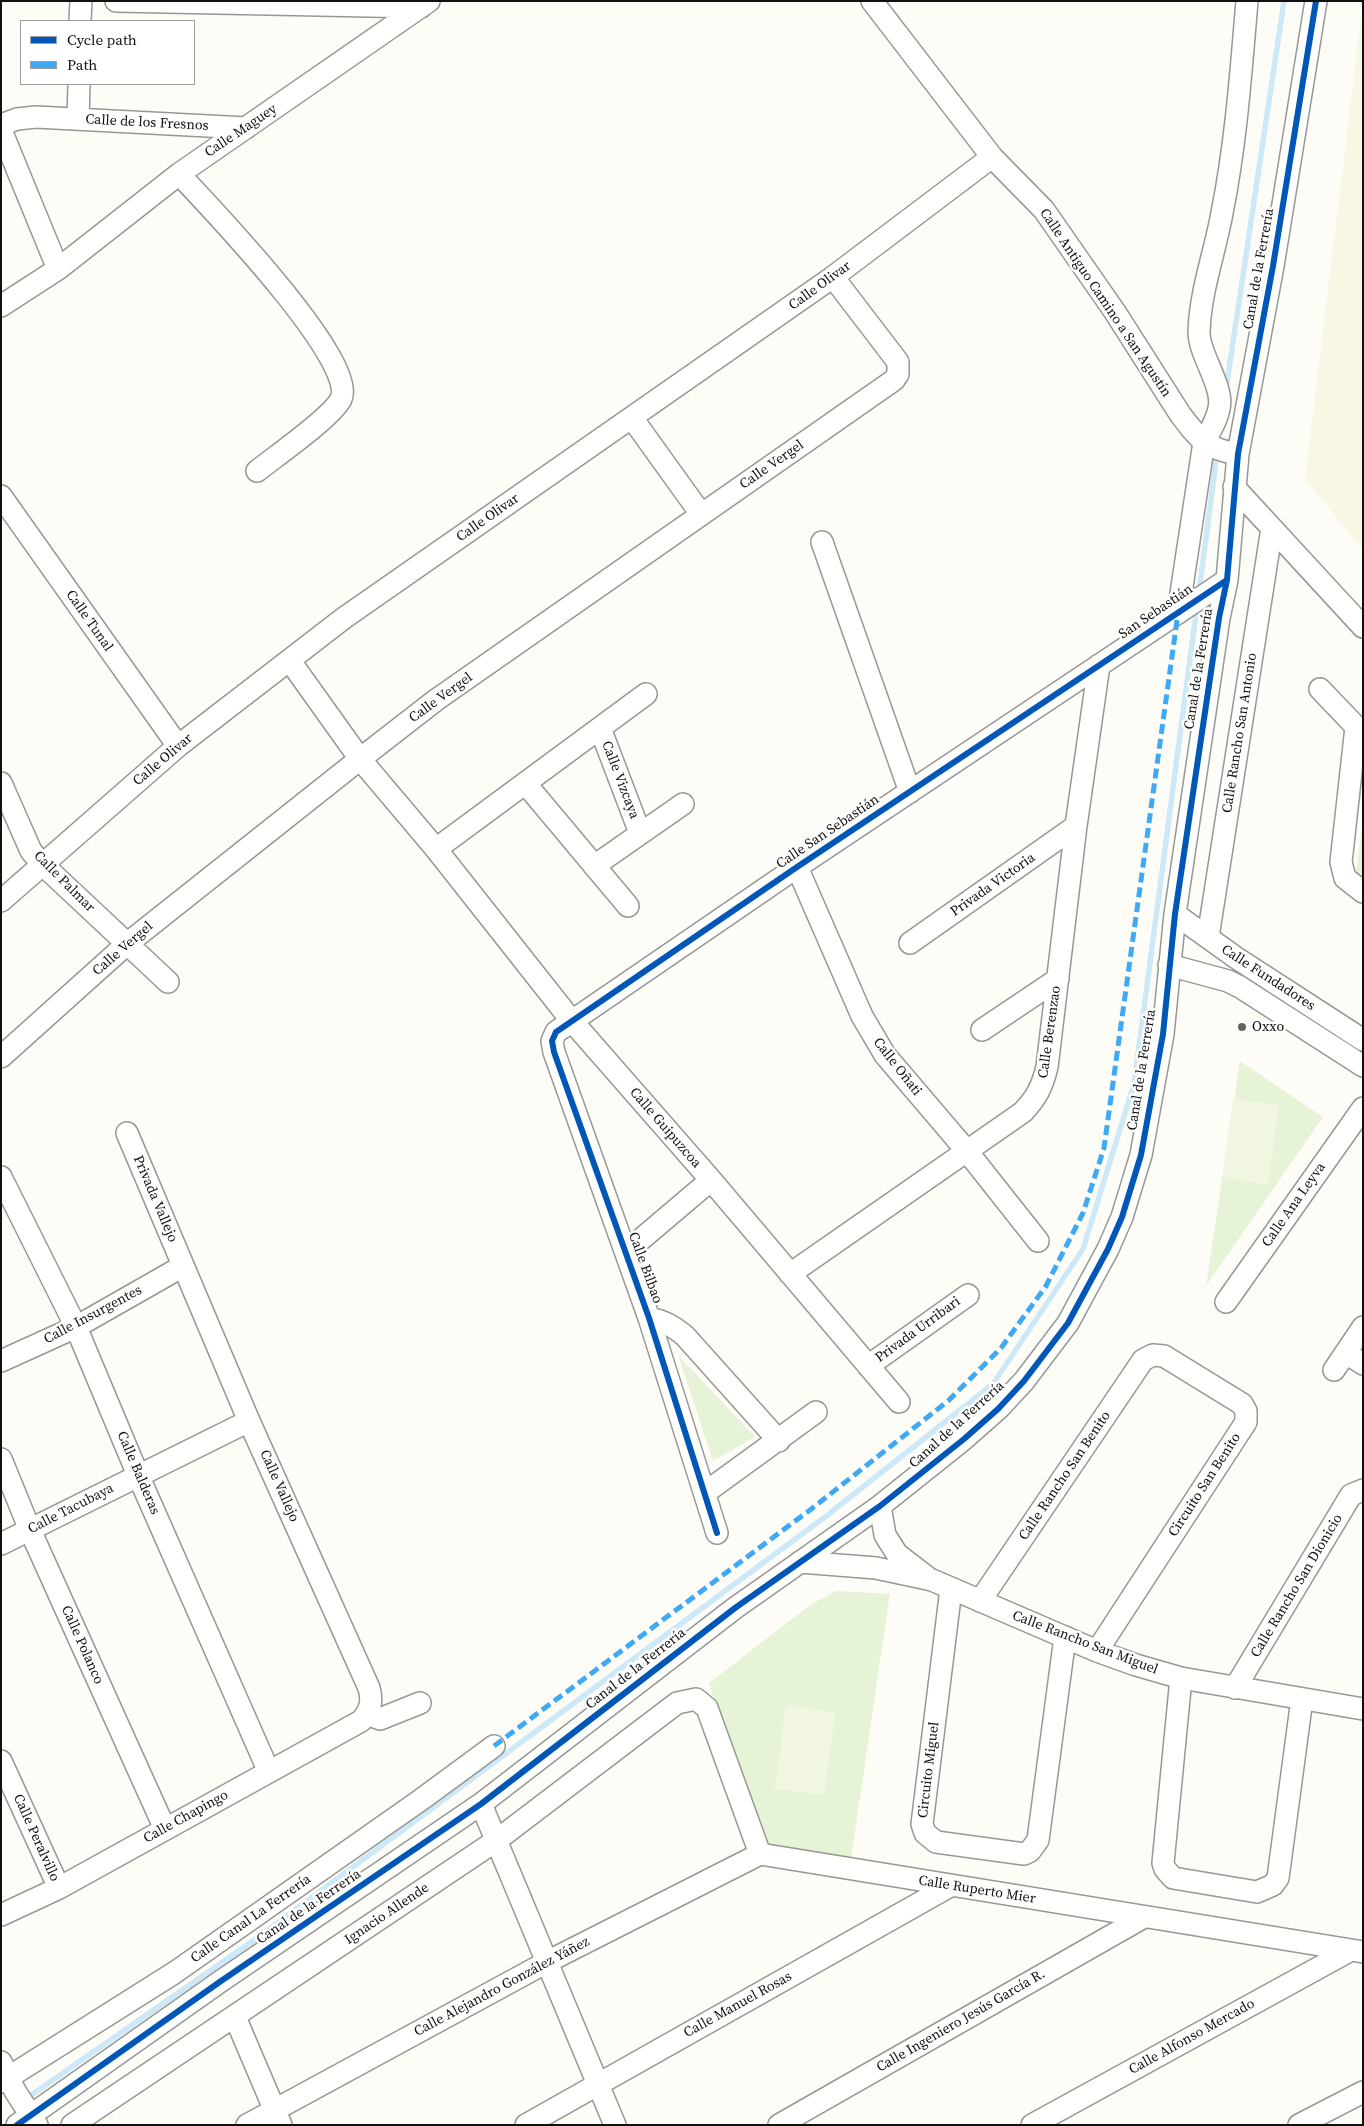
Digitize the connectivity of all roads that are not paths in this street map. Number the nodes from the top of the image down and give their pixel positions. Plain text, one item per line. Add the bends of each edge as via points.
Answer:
1 (80, 1) edge
2 (116, 1) edge
3 (872, 1) edge
4 (1247, 1) edge
5 (1316, 1) edge
6 (425, 4) edge
7 (80, 20) edge
8 (79, 85) edge
9 (78, 120) junction
10 (1, 125) edge
11 (246, 128) junction
12 (1, 130) edge
13 (992, 157) junction
14 (179, 174) junction
15 (58, 269) junction
16 (834, 276) junction
17 (1, 306) edge
18 (632, 418) junction
19 (1221, 449) junction
20 (258, 471) dead end
21 (1234, 487) junction
22 (1, 496) edge
23 (701, 514) junction
24 (1272, 528) junction
25 (822, 542) dead end
26 (1227, 580) junction
27 (1178, 613) junction
28 (1363, 627) edge
29 (290, 660) junction
30 (1099, 665) junction
31 (1320, 689) dead end
32 (646, 694) dead end
33 (600, 728) junction
34 (1359, 731) edge
35 (178, 746) junction
36 (360, 759) junction
37 (1, 783) edge
38 (525, 783) junction
39 (910, 792) junction
40 (683, 804) dead end
41 (1076, 826) junction
42 (640, 833) junction
43 (436, 849) junction
44 (42, 864) junction
45 (594, 866) junction
46 (797, 867) junction
47 (1363, 892) edge
48 (1, 901) edge
49 (628, 906) dead end
50 (1175, 914) junction
51 (1208, 938) junction
52 (910, 943) dead end
53 (128, 944) junction
54 (1170, 965) junction
55 (1058, 979) junction
56 (168, 982) dead end
57 (571, 1020) junction
58 (982, 1030) dead end
59 (1363, 1040) edge
60 (1, 1057) edge
61 (1363, 1066) edge
62 (1363, 1108) edge
63 (127, 1133) dead end
64 (966, 1150) junction
65 (1, 1177) edge
66 (711, 1180) junction
67 (1038, 1240) dead end
68 (626, 1252) junction
69 (183, 1266) junction
70 (790, 1274) junction
71 (968, 1295) dead end
72 (1226, 1302) dead end
73 (649, 1318) junction
74 (1363, 1326) edge
75 (76, 1327) junction
76 (1153, 1355) joint
77 (1354, 1359) edge
78 (1, 1361) edge
79 (868, 1366) junction
80 (1334, 1370) dead end
81 (899, 1402) dead end
82 (816, 1412) dead end
83 (249, 1421) junction
84 (778, 1441) junction
85 (1, 1459) edge
86 (138, 1475) junction
87 (1363, 1490) edge
88 (706, 1492) junction
89 (880, 1506) junction
90 (30, 1530) junction
91 (717, 1533) dead end
92 (1, 1544) edge
93 (800, 1562) junction
94 (941, 1585) junction
95 (980, 1601) junction
96 (1064, 1637) junction
97 (1098, 1651) junction
98 (1181, 1678) junction
99 (1235, 1688) junction
100 (1302, 1699) junction
101 (420, 1702) dead end
102 (1363, 1709) edge
103 (369, 1710) junction
104 (494, 1746) dead end
105 (1, 1761) edge
106 (269, 1772) junction
107 (481, 1804) junction
108 (165, 1829) junction
109 (497, 1840) junction
110 (760, 1854) junction
111 (950, 1886) junction
112 (58, 1888) junction
113 (1, 1915) edge
114 (1144, 1917) junction
115 (1357, 1951) edge
116 (547, 1962) junction
117 (235, 2017) junction
118 (6, 2078) edge
119 (598, 2084) junction
120 (1363, 2092) edge
121 (278, 2117) edge
122 (28, 2119) edge
123 (1040, 2123) edge
124 (72, 2125) edge
125 (247, 2125) edge
126 (526, 2125) edge
127 (615, 2125) edge
128 (779, 2125) edge
129 (1299, 2125) edge

1 - 7 street
2 - 6 street
3 - 13 street, Calle Antiguo Camino a San Agustín
4 - 19 street via 1238,102 1224,202 1199,334 1202,351 1219,388 1220,406 1216,421
5 - 19 street, Canal de la Ferrería via 1273,266
6 - 11 street, Calle Maguey
8 - 9 street, Calle de los Fresnos
9 - 10 street, Calle de los Fresnos via 17,118
9 - 11 street, Calle de los Fresnos
11 - 14 street, Calle Maguey
12 - 15 street
13 - 16 street, Calle Olivar
13 - 19 street, Calle Antiguo Camino a San Agustín via 1044,210 1180,414
14 - 15 street, Calle Maguey
14 - 20 street via 262,265 333,359 341,381 342,398 331,412
15 - 17 street, Calle Maguey
16 - 18 street, Calle Olivar
16 - 23 street, Calle Vergel via 898,362 898,374 894,380
18 - 23 street
18 - 29 street, Calle Olivar via 344,618
19 - 21 street, Canal de la Ferrería
19 - 27 street
21 - 24 street
21 - 26 street, Canal de la Ferrería
22 - 35 street, Calle Tunal
23 - 36 street, Calle Vergel via 444,695
24 - 28 street
24 - 51 street, Calle Rancho San Antonio
25 - 39 street
26 - 27 street, San Sebastián
26 - 50 street, Canal de la Ferrería
27 - 30 street, San Sebastián
29 - 35 street, Calle Olivar
29 - 36 street, Calle Guipuzcoa
30 - 39 street, Calle San Sebastián
30 - 41 street, Calle Berenzao
31 - 34 street
32 - 33 street, Calle Vizcaya
33 - 38 street, Calle Vizcaya
33 - 42 street, Calle Vizcaya
34 - 47 street via 1341,862 1345,878
35 - 44 street, Calle Olivar
36 - 43 street, Calle Guipuzcoa
36 - 53 street, Calle Vergel
37 - 44 street, Calle Palmar via 31,851
38 - 43 street, Calle Vizcaya
38 - 45 street
39 - 46 street, Calle San Sebastián
40 - 42 street, Calle Vizcaya
41 - 52 street, Privada Victoria
41 - 55 street, Calle Berenzao
42 - 45 street, Calle Vizcaya
43 - 57 street, Calle Guipuzcoa
44 - 48 street, Calle Olivar
44 - 53 street, Calle Palmar
45 - 49 street
46 - 57 street, Calle San Sebastián
46 - 64 street, Calle Oñati via 851,994 873,1037 885,1056
50 - 51 street, Calle Fundadores
50 - 54 street, Canal de la Ferrería
51 - 59 street, Calle Fundadores
53 - 56 street, Calle Palmar
53 - 60 street, Calle Vergel
54 - 61 street, Calle Fundadores via 1240,987
54 - 89 street, Canal de la Ferrería via 1162,1034 1141,1155 1122,1217 1089,1286 1058,1337 998,1409
55 - 58 street
55 - 64 street, Calle Berenzao via 1047,1066 1035,1099 1023,1112
57 - 66 street, Calle Guipuzcoa
57 - 68 street, Calle Bilbao via 556,1032 552,1041 554,1052
62 - 72 street, Calle Ana Leyva
63 - 69 street, Privada Vallejo
64 - 67 street, Calle Oñati
64 - 70 street, Calle Berenzao
65 - 75 street, Calle Balderas
66 - 68 street
66 - 70 street, Calle Guipuzcoa
68 - 73 street, Calle Bilbao
69 - 75 street, Calle Insurgentes
69 - 83 street, Calle Vallejo
70 - 79 street, Calle Guipuzcoa
71 - 79 street, Privada Urribari
73 - 84 street via 673,1326 685,1336
73 - 88 street, Calle Bilbao
74 - 77 street
75 - 78 street, Calle Insurgentes
75 - 86 street, Calle Balderas
76 - 95 street, Calle Rancho San Benito via 1144,1360
76 - 97 street, Circuito San Benito via 1164,1356 1242,1404 1246,1422
77 - 80 street
79 - 81 street, Calle Guipuzcoa
82 - 84 street
83 - 86 street, Calle Tacubaya
83 - 103 street, Calle Vallejo via 369,1688 372,1697
84 - 88 street
85 - 90 street, Calle Polanco
86 - 90 street, Calle Tacubaya
86 - 106 street, Calle Balderas
87 - 99 street, Calle Rancho San Dionicio via 1351,1496
88 - 91 street, Calle Bilbao
89 - 93 street, Canal de la Ferrería
89 - 94 street, Calle Rancho San Miguel via 885,1535 897,1554
90 - 92 street, Calle Tacubaya
90 - 108 street, Calle Polanco
93 - 94 street, Calle Rancho San Miguel via 876,1568
93 - 107 street, Canal de la Ferrería via 671,1656
94 - 95 street, Calle Rancho San Miguel
94 - 96 street, Circuito Miguel via 922,1824 925,1833 936,1842 1024,1854 1038,1840
95 - 96 street, Calle Rancho San Miguel
96 - 97 street, Calle Rancho San Miguel
97 - 98 street, Calle Rancho San Miguel
98 - 99 street, Calle Rancho San Miguel
98 - 100 street via 1163,1863 1173,1878 1257,1892 1273,1885 1278,1878
99 - 100 street, Calle Rancho San Miguel
100 - 102 street, Calle Rancho San Miguel
101 - 103 street via 380,1719
103 - 106 street, Calle Chapingo via 361,1722
104 - 118 street, Calle Canal La Ferrería via 174,1973
105 - 112 street, Calle Peralvillo
106 - 108 street, Calle Chapingo
107 - 109 street
107 - 122 street, Canal de la Ferrería via 221,1981
108 - 112 street, Calle Chapingo
109 - 110 street, Ignacio Allende via 677,1703 696,1699 706,1708
109 - 116 street
109 - 117 street, Ignacio Allende
110 - 111 street, Calle Ruperto Mier
110 - 116 street, Calle Alejandro González Yáñez
111 - 114 street, Calle Ruperto Mier
111 - 119 street, Calle Manuel Rosas
112 - 113 street, Calle Chapingo
114 - 115 street, Calle Ruperto Mier
114 - 128 street, Calle Ingeniero Jesús García R.
115 - 123 street, Calle Alfonso Mercado
116 - 119 street
116 - 121 street, Calle Alejandro González Yáñez
117 - 121 street
117 - 124 street, Ignacio Allende
118 - 122 street
119 - 126 street, Calle Manuel Rosas
119 - 127 street
120 - 129 street
121 - 125 street, Calle Alejandro González Yáñez

